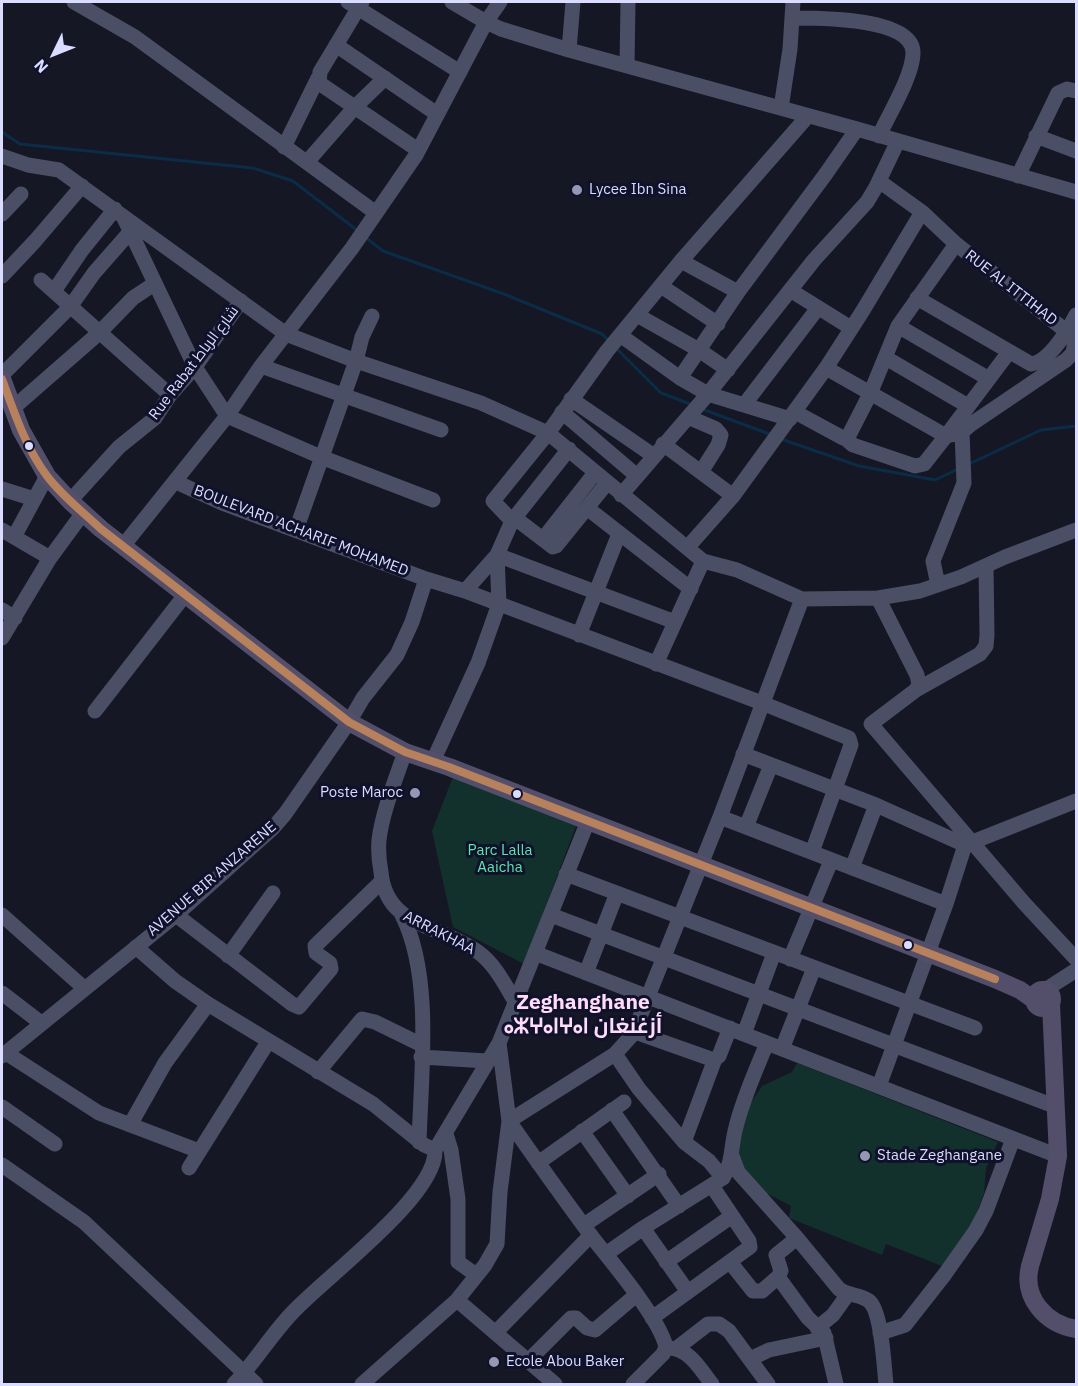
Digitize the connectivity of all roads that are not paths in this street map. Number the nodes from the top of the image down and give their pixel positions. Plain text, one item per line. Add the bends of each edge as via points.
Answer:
1 (74, 2) edge
2 (452, 2) edge
3 (500, 2) edge
4 (573, 2) edge
5 (628, 2) edge
6 (793, 2) edge
7 (356, 4) edge
8 (792, 18) junction
9 (486, 22) junction
10 (336, 45) junction
11 (569, 50) junction
12 (627, 66) junction
13 (460, 72) junction
14 (318, 78) junction
15 (385, 78) junction
16 (1077, 91) edge
17 (356, 107) junction
18 (781, 108) junction
19 (437, 114) junction
20 (807, 117) junction
21 (857, 129) junction
22 (879, 136) junction
23 (1036, 136) junction
24 (897, 141) junction
25 (284, 147) junction
26 (418, 150) junction
27 (1077, 151) edge
28 (2, 156) edge
29 (307, 162) junction
30 (1018, 176) junction
31 (879, 181) junction
32 (82, 186) junction
33 (1077, 192) edge
34 (21, 195) dead end
35 (118, 212) junction
36 (921, 212) junction
37 (2, 214) edge
38 (373, 218) junction
39 (130, 232) junction
40 (956, 244) junction
41 (681, 261) junction
42 (2, 276) edge
43 (41, 280) dead end
44 (154, 284) junction
45 (661, 286) junction
46 (790, 290) junction
47 (54, 291) junction
48 (738, 292) junction
49 (917, 298) junction
50 (241, 301) junction
51 (70, 307) junction
52 (818, 308) junction
53 (637, 315) junction
54 (1077, 315) edge
55 (372, 316) dead end
56 (718, 324) junction
57 (898, 326) junction
58 (851, 328) junction
59 (99, 333) junction
60 (1071, 333) edge
61 (286, 334) junction
62 (620, 336) junction
63 (699, 350) junction
64 (1009, 352) junction
65 (886, 358) junction
66 (356, 361) junction
67 (261, 366) junction
68 (195, 367) junction
69 (826, 368) junction
70 (728, 370) junction
71 (2, 377) edge
72 (680, 378) junction
73 (989, 378) junction
74 (870, 394) junction
75 (170, 395) junction
76 (707, 395) junction
77 (342, 396) junction
78 (572, 399) junction
79 (744, 405) junction
80 (968, 406) junction
81 (12, 409) junction
82 (562, 412) junction
83 (690, 414) junction
84 (227, 416) junction
85 (792, 416) junction
86 (441, 430) dead end
87 (548, 433) junction
88 (946, 436) junction
89 (845, 438) junction
90 (962, 440) junction
91 (569, 449) junction
92 (658, 450) junction
93 (321, 457) junction
94 (701, 472) junction
95 (47, 476) junction
96 (637, 476) junction
97 (601, 478) junction
98 (176, 482) junction
99 (2, 489) edge
100 (621, 495) junction
101 (733, 496) junction
102 (34, 499) junction
103 (433, 500) dead end
104 (77, 507) junction
105 (587, 508) junction
106 (514, 519) junction
107 (296, 530) junction
108 (1077, 530) edge
109 (8, 534) edge
110 (620, 534) junction
111 (543, 539) junction
112 (123, 546) junction
113 (687, 548) junction
114 (497, 555) junction
115 (50, 558) junction
116 (703, 561) junction
117 (986, 566) junction
118 (426, 579) junction
119 (938, 585) junction
120 (691, 589) junction
121 (465, 591) junction
122 (596, 592) junction
123 (185, 595) junction
124 (878, 598) junction
125 (802, 599) junction
126 (499, 604) junction
127 (8, 614) edge
128 (675, 622) junction
129 (579, 635) junction
130 (2, 638) edge
131 (656, 664) junction
132 (916, 690) junction
133 (762, 703) junction
134 (95, 711) dead end
135 (349, 722) junction
136 (871, 724) junction
137 (849, 738) junction
138 (405, 752) junction
139 (743, 754) junction
140 (433, 761) junction
141 (771, 765) junction
142 (835, 789) junction
143 (1077, 801) edge
144 (876, 805) junction
145 (720, 817) junction
146 (588, 821) junction
147 (746, 827) junction
148 (969, 844) junction
149 (812, 852) junction
150 (831, 861) junction
151 (700, 865) junction
152 (852, 868) junction
153 (566, 874) junction
154 (381, 882) junction
155 (273, 893) dead end
156 (617, 893) junction
157 (946, 904) junction
158 (812, 909) junction
159 (2, 915) edge
160 (176, 915) junction
161 (402, 915) junction
162 (551, 915) junction
163 (680, 917) junction
164 (601, 933) junction
165 (136, 947) junction
166 (774, 952) junction
167 (536, 953) junction
168 (928, 953) junction
169 (228, 956) junction
170 (664, 957) junction
171 (790, 959) junction
172 (1075, 964) edge
173 (814, 968) junction
174 (586, 972) junction
175 (84, 988) junction
176 (2, 993) edge
177 (759, 993) junction
178 (649, 997) junction
179 (1043, 999) junction
180 (516, 1003) junction
181 (208, 1004) junction
182 (910, 1004) junction
183 (798, 1008) junction
184 (41, 1023) junction
185 (730, 1028) junction
186 (975, 1028) dead end
187 (635, 1032) junction
188 (744, 1034) junction
189 (268, 1042) junction
190 (499, 1043) junction
191 (767, 1043) junction
192 (895, 1044) junction
193 (782, 1049) junction
194 (422, 1051) junction
195 (615, 1054) junction
196 (4, 1055) edge
197 (715, 1059) junction
198 (487, 1061) junction
199 (318, 1072) junction
200 (879, 1086) junction
201 (1054, 1106) junction
202 (2, 1107) edge
203 (509, 1121) junction
204 (130, 1125) junction
205 (582, 1131) junction
206 (446, 1134) junction
207 (1013, 1138) junction
208 (419, 1142) junction
209 (684, 1142) junction
210 (55, 1144) dead end
211 (435, 1150) junction
212 (199, 1151) junction
213 (732, 1156) junction
214 (1058, 1156) junction
215 (538, 1163) junction
216 (2, 1165) edge
217 (189, 1168) dead end
218 (659, 1174) junction
219 (718, 1182) junction
220 (628, 1196) junction
221 (679, 1206) junction
222 (732, 1216) junction
223 (643, 1228) junction
224 (588, 1230) junction
225 (797, 1238) junction
226 (606, 1254) junction
227 (666, 1262) junction
228 (730, 1262) junction
229 (478, 1273) junction
230 (778, 1277) junction
231 (688, 1292) junction
232 (848, 1294) junction
233 (636, 1295) junction
234 (457, 1300) junction
235 (652, 1318) junction
236 (1077, 1329) edge
237 (496, 1332) junction
238 (822, 1333) junction
239 (880, 1333) junction
240 (671, 1348) junction
241 (750, 1359) junction
242 (528, 1360) junction
243 (239, 1379) edge
244 (256, 1384) edge
245 (362, 1384) edge
246 (555, 1384) edge
247 (633, 1384) edge
248 (712, 1384) edge
249 (768, 1384) edge
250 (836, 1384) edge
251 (886, 1384) edge

1 - 25 street via 135,37
2 - 9 street
3 - 9 street
4 - 11 street
5 - 12 street
6 - 8 street
7 - 10 street
7 - 13 street
8 - 18 street
8 - 22 street via 865,22 900,34 912,46 909,71
9 - 11 street
9 - 13 street
10 - 14 street
10 - 15 street
11 - 12 street
12 - 18 street
13 - 19 street
14 - 17 street via 321,85
14 - 25 street
15 - 17 street
15 - 19 street
16 - 23 street via 1067,89 1058,93
17 - 26 street
17 - 29 street
18 - 20 street
19 - 26 street
20 - 21 street
20 - 41 street
21 - 22 street
21 - 48 street
22 - 24 street
23 - 27 street
23 - 30 street
24 - 30 street
24 - 31 street
25 - 29 street
26 - 38 street
28 - 32 street via 59,170
29 - 38 street
30 - 33 street
31 - 36 street, RUE AL ITTIHAD
31 - 46 street via 867,202
32 - 35 street
32 - 42 street
34 - 37 street
35 - 39 street
35 - 47 street via 82,250
35 - 50 street
36 - 40 street, RUE AL ITTIHAD
36 - 58 street
38 - 61 street
39 - 44 street
39 - 51 street
40 - 49 street
40 - 60 street, RUE AL ITTIHAD
41 - 45 street
41 - 48 street
43 - 47 street
44 - 59 street via 133,298
44 - 68 street
45 - 53 street
45 - 56 street
46 - 52 street
46 - 70 street
47 - 51 street
48 - 56 street
49 - 57 street
49 - 64 street
50 - 61 street
50 - 68 street, Rue Rabat شارع الرباط
51 - 59 street
51 - 71 street
52 - 58 street
52 - 79 street
53 - 62 street
53 - 63 street
54 - 60 street
55 - 66 street
56 - 63 street
57 - 65 street
57 - 73 street
58 - 69 street
59 - 75 street
59 - 81 street
60 - 64 street via 1036,363
60 - 90 street via 1072,353 1066,360 970,425
61 - 66 street
61 - 67 street
62 - 72 street
62 - 78 street
63 - 70 street
63 - 72 street
64 - 73 street
65 - 74 street
65 - 80 street
66 - 77 street
66 - 87 street via 481,403
67 - 77 street
67 - 84 street
68 - 75 street, Rue Rabat شارع الرباط
68 - 84 street
69 - 74 street
69 - 85 street
70 - 76 street
71 - 81 main road
72 - 76 street
73 - 80 street
74 - 88 street
74 - 89 street
75 - 104 street, Rue Rabat شارع الرباط via 155,418 119,447
76 - 79 street
76 - 83 street
77 - 86 street
77 - 93 street
78 - 82 street
78 - 92 street
79 - 85 street
80 - 88 street
81 - 95 main road
82 - 87 street
82 - 96 street
83 - 92 street
83 - 94 street via 721,435
84 - 93 street
84 - 98 street
85 - 89 street
85 - 101 street
87 - 91 street
87 - 106 street via 493,501
88 - 89 street via 927,462 915,466 853,445
88 - 90 street
90 - 119 street via 964,483 932,565
91 - 97 street
91 - 106 street
92 - 94 street
92 - 96 street
93 - 103 street
93 - 107 street
94 - 101 street
95 - 102 street
95 - 104 main road
96 - 100 street
97 - 100 street
97 - 105 street
97 - 111 street
98 - 107 street, BOULEVARD ACHARIF MOHAMED
98 - 112 street
99 - 102 street
100 - 113 street
101 - 113 street
102 - 109 street
104 - 112 main road
104 - 115 street, Rue Rabat شارع الرباط
105 - 110 street
105 - 111 street via 556,546
106 - 111 street
106 - 114 street
107 - 118 street, BOULEVARD ACHARIF MOHAMED
108 - 117 street
109 - 115 street
110 - 120 street
110 - 122 street
112 - 123 main road
113 - 116 street
114 - 121 street
114 - 122 street
114 - 126 street
115 - 127 street, Rue Rabat شارع الرباط
116 - 120 street
116 - 125 street via 737,570
117 - 119 street
117 - 132 street via 986,646 980,654
118 - 121 street, BOULEVARD ACHARIF MOHAMED
118 - 135 street, AVENUE BIR ANZARENE via 397,655
119 - 124 street
120 - 128 street
121 - 126 street, BOULEVARD ACHARIF MOHAMED
122 - 128 street
122 - 129 street
123 - 134 street
123 - 135 main road
124 - 125 street
124 - 132 street via 917,675
125 - 133 street
126 - 129 street, BOULEVARD ACHARIF MOHAMED
126 - 140 street via 478,663
127 - 130 street, Rue Rabat شارع الرباط
128 - 131 street
129 - 131 street, BOULEVARD ACHARIF MOHAMED
131 - 133 street, BOULEVARD ACHARIF MOHAMED
132 - 136 street
133 - 137 street
133 - 139 street
135 - 138 main road
135 - 160 street, AVENUE BIR ANZARENE via 272,829
136 - 137 street
136 - 148 street
137 - 142 street via 851,745
138 - 140 main road
138 - 154 street, ARRAKHAA via 380,832
139 - 141 street
139 - 145 street
140 - 146 main road
141 - 142 street
141 - 147 street
142 - 144 street
142 - 149 street
143 - 148 street
144 - 148 street
144 - 152 street
145 - 147 street
145 - 151 street
146 - 151 main road
146 - 153 street
147 - 149 street
148 - 157 street
148 - 172 street
149 - 150 street
150 - 152 street
150 - 158 street
151 - 158 main road
151 - 163 street
152 - 157 street
153 - 156 street
153 - 162 street
154 - 161 street, ARRAKHAA via 390,903
154 - 169 street via 315,946 316,953 330,963 331,969 299,1007
155 - 169 street
156 - 163 street
156 - 164 street
157 - 168 street
158 - 168 main road
158 - 171 street
159 - 175 street
160 - 165 street, AVENUE BIR ANZARENE
160 - 169 street
161 - 180 street, ARRAKHAA via 476,950 497,972
161 - 194 street via 418,973
162 - 164 street
162 - 167 street
163 - 166 street
163 - 170 street
164 - 170 street
164 - 174 street
165 - 175 street, AVENUE BIR ANZARENE
165 - 181 street
166 - 171 street
166 - 177 street
167 - 174 street
167 - 180 street
168 - 179 main road
168 - 182 street
170 - 177 street
170 - 178 street
171 - 173 street
172 - 179 street
173 - 182 street
173 - 183 street
174 - 178 street
175 - 184 street, AVENUE BIR ANZARENE
176 - 184 street
177 - 183 street
177 - 188 street
178 - 185 street
178 - 187 street
179 - 201 main road via 1052,1042
180 - 190 street
181 - 189 street
181 - 204 street via 165,1063
182 - 186 street
182 - 192 street
183 - 192 street
183 - 193 street
184 - 196 street, AVENUE BIR ANZARENE
185 - 188 street
185 - 197 street
187 - 195 street
187 - 197 street
188 - 191 street
189 - 199 street
189 - 212 street
190 - 198 street
190 - 203 street
191 - 193 street
191 - 213 street via 738,1119
192 - 200 street
192 - 201 street
193 - 200 street
194 - 198 street
194 - 199 street via 375,1022 362,1019
194 - 208 street
195 - 203 street
195 - 209 street
196 - 204 street via 99,1113
197 - 209 street
198 - 206 street
199 - 208 street via 374,1104
200 - 207 street
201 - 214 main road
202 - 210 street
203 - 215 street
203 - 229 street via 497,1244
204 - 212 street
205 - 215 street
205 - 218 street via 618,1106
205 - 220 street
206 - 211 street
206 - 229 street via 458,1199 458,1262
207 - 214 street
207 - 239 street via 976,1230 905,1324
208 - 211 street
209 - 219 street via 709,1161
211 - 243 street via 430,1172 402,1208 366,1246 306,1298
212 - 217 street
213 - 219 street
213 - 225 street via 738,1172
214 - 236 main road via 1050,1199 1028,1272 1029,1282 1034,1299 1047,1317
215 - 224 street
216 - 243 street via 84,1222
218 - 220 street
218 - 221 street
219 - 221 street
219 - 222 street
220 - 224 street
221 - 223 street
222 - 227 street
222 - 228 street via 751,1245
223 - 226 street
223 - 227 street
224 - 226 street
224 - 237 street
225 - 230 street via 776,1255 781,1267
225 - 232 street via 838,1289
226 - 233 street
227 - 231 street
228 - 230 street via 756,1292
228 - 231 street
229 - 234 street
230 - 238 street
231 - 235 street
232 - 238 street
232 - 239 street via 872,1304
233 - 235 street
233 - 242 street via 595,1330 571,1318
234 - 237 street
234 - 245 street
235 - 240 street
237 - 242 street
238 - 241 street
238 - 250 street
239 - 251 street
240 - 241 street via 708,1324 719,1323
240 - 247 street
240 - 248 street via 693,1360
241 - 249 street
242 - 246 street
243 - 244 street

